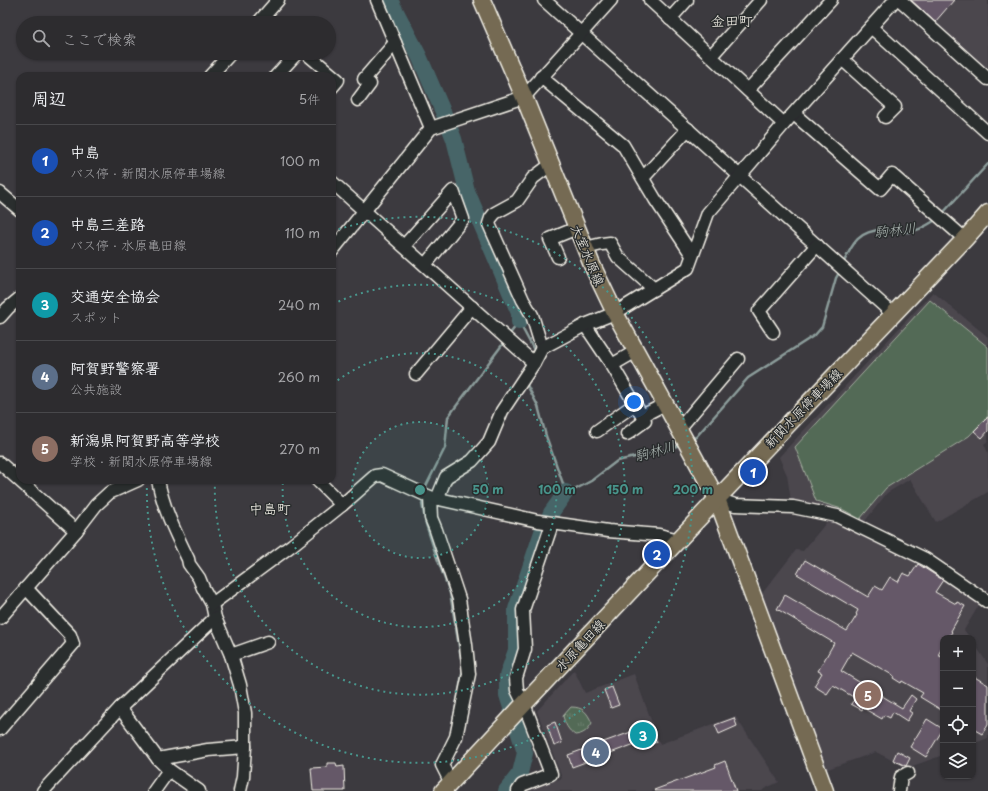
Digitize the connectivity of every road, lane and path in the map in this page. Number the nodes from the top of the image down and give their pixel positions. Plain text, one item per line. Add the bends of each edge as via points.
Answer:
1 (278, 0) edge
2 (377, 0) edge
3 (482, 0) edge
4 (544, 0) edge
5 (611, 0) edge
6 (650, 0) edge
7 (687, 0) edge
8 (761, 0) edge
9 (831, 0) edge
10 (895, 0) edge
11 (900, 0) edge
12 (264, 16) edge
13 (670, 19) junction
14 (871, 27) junction
15 (581, 33) junction
16 (395, 43) junction
17 (711, 56) junction
18 (842, 59) junction
19 (225, 60) edge
20 (291, 60) edge
21 (314, 60) edge
22 (214, 72) edge
23 (280, 72) edge
24 (329, 72) edge
25 (541, 77) junction
26 (988, 79) edge
27 (748, 90) junction
28 (524, 97) junction
29 (358, 100) dead end
30 (794, 114) junction
31 (885, 117) dead end
32 (784, 124) junction
33 (431, 128) junction
34 (688, 129) junction
35 (988, 132) edge
36 (552, 166) junction
37 (739, 175) junction
38 (643, 178) junction
39 (336, 186) edge
40 (0, 193) edge
41 (16, 207) edge
42 (364, 210) junction
43 (985, 221) edge
44 (577, 228) junction
45 (964, 239) junction
46 (817, 245) junction
47 (336, 246) edge
48 (404, 246) junction
49 (585, 248) junction
50 (692, 255) junction
51 (558, 257) dead end
52 (425, 265) junction
53 (654, 289) junction
54 (16, 301) edge
55 (472, 307) junction
56 (615, 314) junction
57 (893, 314) junction
58 (0, 317) edge
59 (585, 324) junction
60 (773, 332) dead end
61 (542, 348) junction
62 (636, 351) junction
63 (738, 359) dead end
64 (534, 363) junction
65 (612, 365) junction
66 (416, 374) dead end
67 (635, 404) junction
68 (665, 404) junction
69 (642, 416) junction
70 (679, 429) junction
71 (597, 431) dead end
72 (627, 434) dead end
73 (0, 463) edge
74 (16, 477) edge
75 (23, 484) edge
76 (129, 484) edge
77 (321, 484) edge
78 (159, 485) edge
79 (433, 498) junction
80 (716, 499) junction
81 (342, 505) junction
82 (552, 524) junction
83 (76, 531) junction
84 (679, 540) junction
85 (26, 588) junction
86 (988, 602) edge
87 (212, 604) junction
88 (0, 618) edge
89 (215, 618) junction
90 (268, 642) dead end
91 (231, 655) junction
92 (522, 706) junction
93 (120, 708) junction
94 (0, 729) edge
95 (245, 747) junction
96 (158, 759) junction
97 (168, 770) junction
98 (908, 774) dead end
99 (447, 787) edge
100 (42, 791) edge
101 (154, 791) edge
102 (199, 791) edge
103 (240, 791) edge
104 (518, 791) edge
105 (825, 791) edge
106 (899, 791) edge

1 - 12 street
2 - 16 street
3 - 28 main road, 大室水原線
4 - 15 street
5 - 15 street
6 - 13 street
7 - 13 street
8 - 17 street
9 - 27 street
10 - 14 street
11 - 26 street
13 - 17 street
14 - 18 street
14 - 35 street
15 - 25 street
15 - 34 street
16 - 29 street via 364,79 370,84
16 - 33 street
17 - 27 street
18 - 30 street
18 - 31 street via 895,107
19 - 22 street
20 - 23 street
21 - 24 street
25 - 28 street
25 - 38 street via 623,145
27 - 32 street
28 - 33 street
28 - 36 main road, 大室水原線
30 - 32 street
30 - 45 street via 880,189 892,176
32 - 37 street
33 - 42 street
34 - 37 street
34 - 38 street
36 - 44 main road, 大室水原線
36 - 61 street via 533,178 517,201 495,213 489,224 532,315
37 - 46 street
37 - 50 street via 708,213
38 - 50 street
39 - 42 street
40 - 41 street
42 - 47 street
42 - 48 street
43 - 45 main road, 新関水原停車場線
44 - 49 main road, 大室水原線
44 - 51 street via 550,239
45 - 57 main road, 新関水原停車場線
46 - 57 street
46 - 60 street via 758,312
48 - 52 street
48 - 52 street via 453,191 463,219
49 - 53 street via 610,243 618,258
49 - 56 main road, 大室水原線
50 - 53 street via 688,268
52 - 55 street
53 - 56 street
54 - 58 street
55 - 64 street
55 - 66 street
56 - 59 street
56 - 62 main road, 大室水原線
57 - 80 main road, 新関水原停車場線
59 - 61 street
59 - 65 street
61 - 64 street
62 - 65 street
62 - 68 main road, 大室水原線
63 - 70 street
64 - 79 street via 502,411 489,442 472,461 446,477
65 - 67 street
67 - 69 street
67 - 71 street
68 - 69 street
68 - 70 main road, 大室水原線
69 - 72 street via 645,421
70 - 80 main road, 大室水原線
73 - 74 street
75 - 83 street
76 - 83 street via 109,493
77 - 81 street
78 - 87 street via 189,564
79 - 81 street via 382,475 375,476
79 - 82 street
79 - 99 street via 430,518 459,600 469,674 456,737 442,764
80 - 84 main road, 水原亀田線
80 - 86 street via 735,505 793,507 837,516 925,559
80 - 105 main road
81 - 87 street
82 - 84 street via 659,534
82 - 92 street via 523,610 525,650 516,678
83 - 85 street
84 - 92 main road, 水原亀田線
85 - 88 street
85 - 94 street via 70,635 73,644
87 - 89 street
89 - 91 street
89 - 93 street
90 - 91 street
91 - 95 street via 245,713
92 - 99 main road, 水原亀田線
92 - 104 street via 551,774 522,785
93 - 96 street
93 - 100 street
95 - 96 street via 208,750
95 - 103 street
96 - 97 street
97 - 101 street
97 - 102 street
98 - 106 street via 901,777

